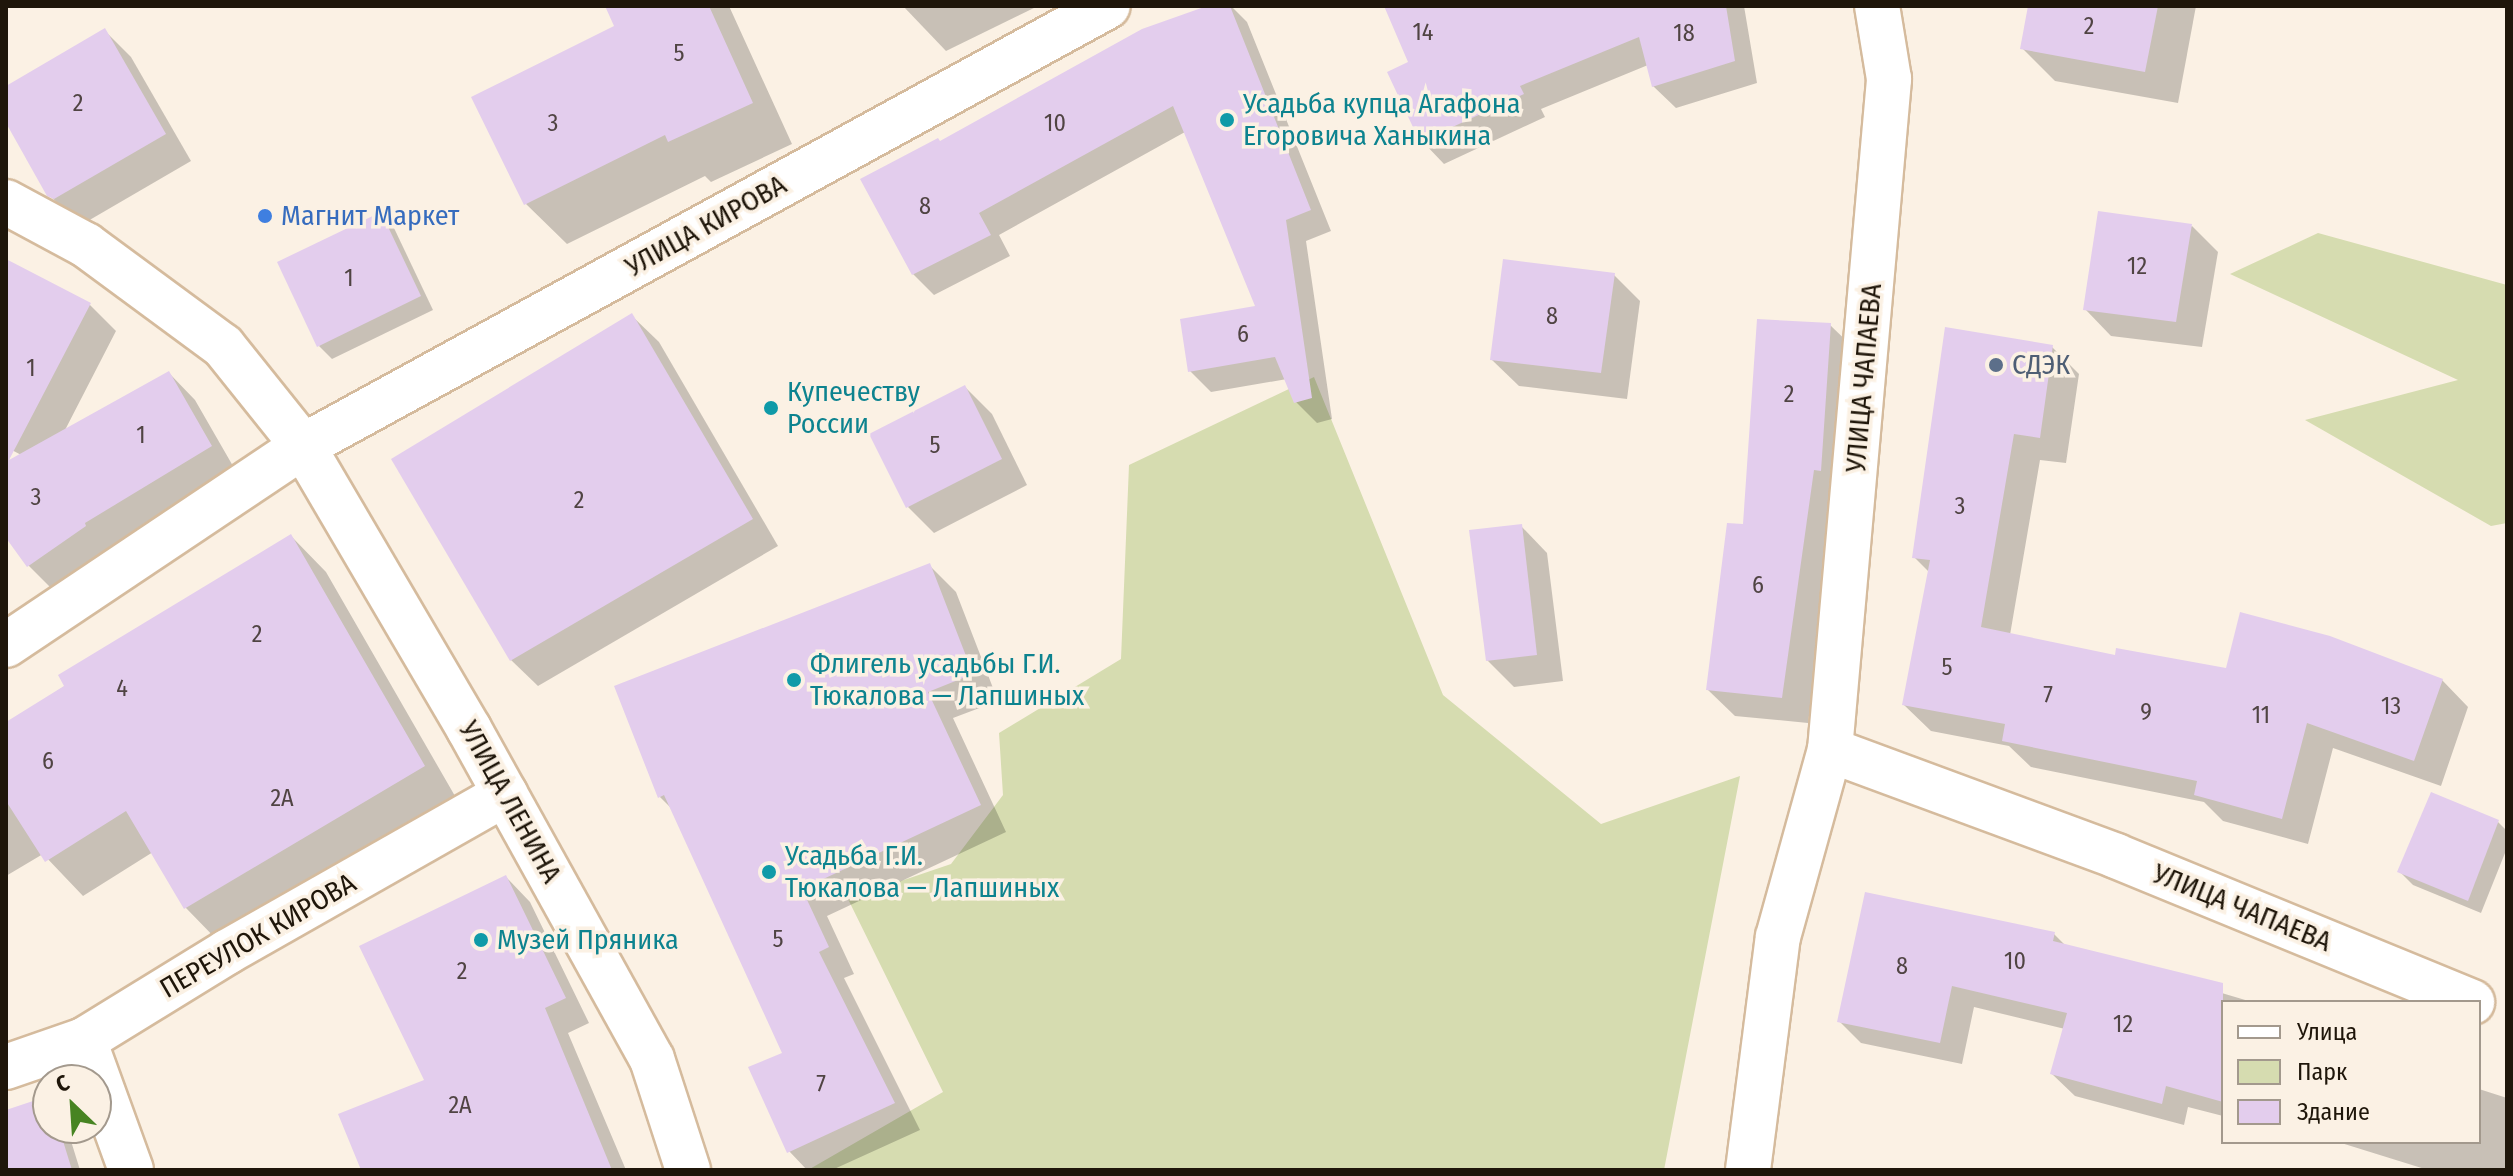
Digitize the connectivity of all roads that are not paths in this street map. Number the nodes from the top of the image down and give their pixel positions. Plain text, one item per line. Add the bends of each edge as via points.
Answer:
1 (1108, 6) edge
2 (1877, 6) edge
3 (6, 202) edge
4 (303, 446) junction
5 (6, 645) edge
6 (1830, 750) junction
7 (505, 794) junction
8 (2467, 1000) edge
9 (2481, 1006) edge
10 (2507, 1016) edge
11 (84, 1040) junction
12 (6, 1067) edge
13 (131, 1170) edge
14 (688, 1170) edge
15 (1748, 1170) edge

1 - 4 street, УЛИЦА КИРОВА
2 - 6 street, УЛИЦА ЧАПАЕВА via 1889,79
3 - 4 street, УЛИЦА ЛЕНИНА via 86,245 223,346
4 - 5 street, УЛИЦА КИРОВА
4 - 7 street, УЛИЦА ЛЕНИНА
6 - 8 street, УЛИЦА ЧАПАЕВА via 2116,856
6 - 15 street, УЛИЦА ЧАПАЕВА via 1778,937
7 - 11 street, ПЕРЕУЛОК КИРОВА
7 - 14 street, УЛИЦА ЛЕНИНА via 652,1059
9 - 10 street
11 - 12 street, ПЕРЕУЛОК КИРОВА
11 - 13 street

